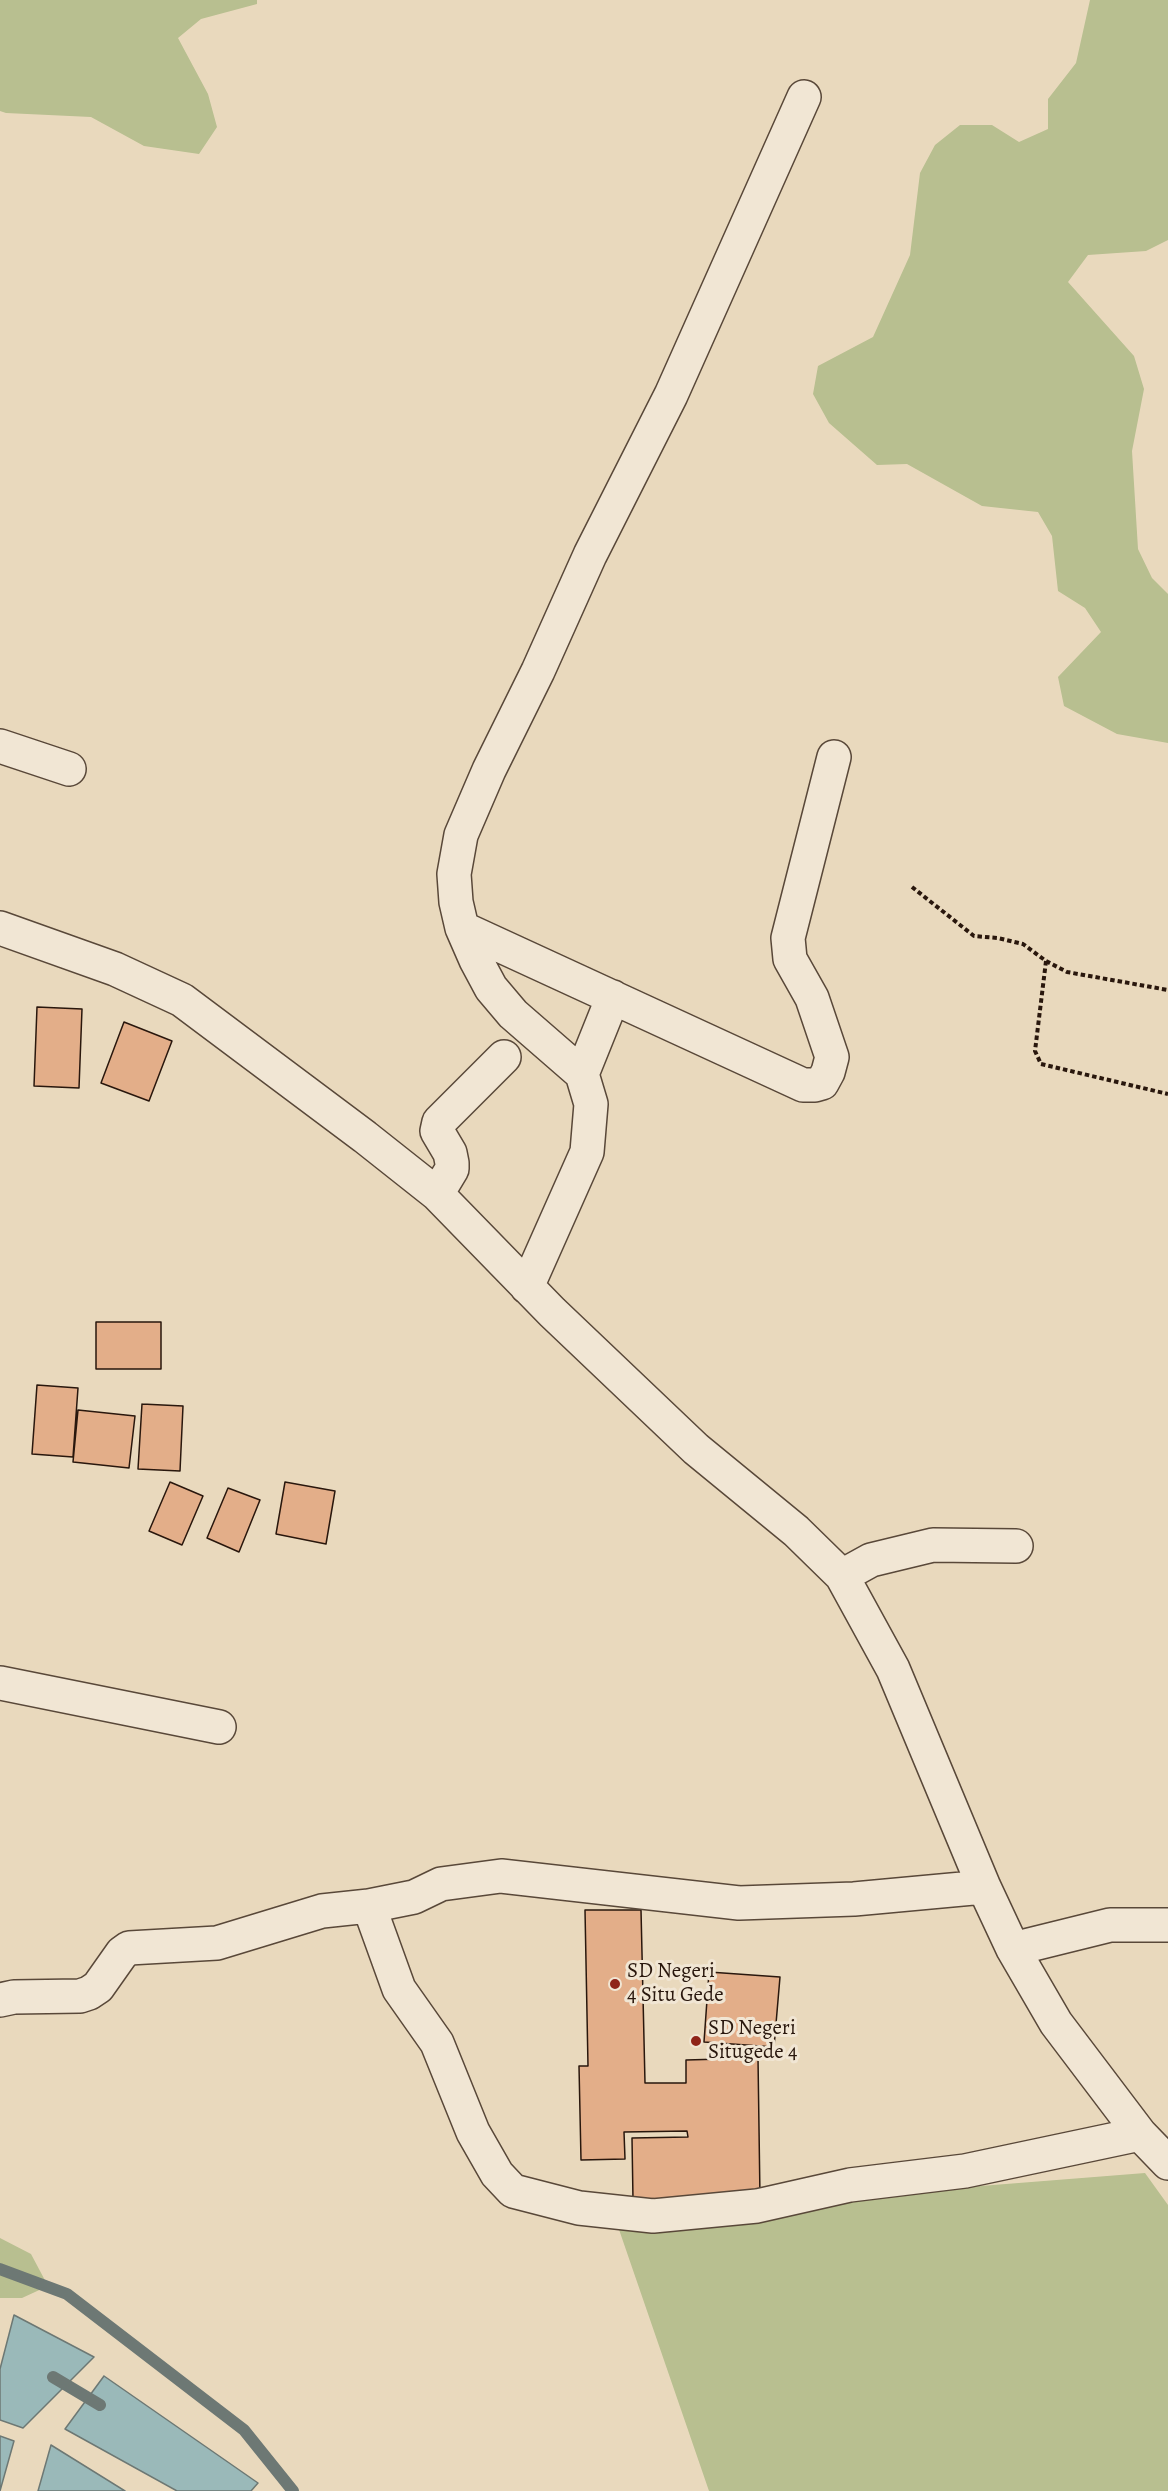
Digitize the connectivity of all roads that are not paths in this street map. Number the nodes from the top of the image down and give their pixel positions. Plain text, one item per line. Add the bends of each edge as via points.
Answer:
1 (804, 97) dead end
2 (0, 746) edge
3 (834, 758) dead end
4 (69, 769) dead end
5 (0, 928) edge
6 (462, 928) junction
7 (613, 997) junction
8 (504, 1058) dead end
9 (582, 1074) junction
10 (437, 1194) junction
11 (527, 1287) junction
12 (1016, 1546) dead end
13 (842, 1576) junction
14 (0, 1683) edge
15 (219, 1727) dead end
16 (984, 1887) junction
17 (369, 1906) junction
18 (1168, 1925) edge
19 (1013, 1949) junction
20 (0, 2000) edge
21 (1140, 2134) junction
22 (1168, 2163) edge

1 - 6 street via 671,395 590,555 461,835 454,874
2 - 4 street
3 - 7 street via 788,938 790,959 812,998 832,1057 822,1083 803,1084
5 - 10 street via 116,969 182,1000
6 - 7 street
6 - 9 street via 491,988
7 - 9 street
8 - 10 street via 439,1122 437,1131 453,1163
9 - 11 street via 591,1104 587,1152
10 - 11 street
11 - 13 street via 696,1449 796,1531
12 - 13 street via 933,1545 871,1560
13 - 16 street via 892,1669
14 - 15 street
16 - 17 street via 854,1899 739,1903 501,1876 441,1884 414,1897
16 - 19 street
17 - 20 street via 322,1911 217,1943 129,1948 89,1993
17 - 21 street via 399,1989 437,2043 473,2132 497,2174 513,2191 579,2208 653,2216 757,2206 850,2185 965,2171
18 - 19 street via 1110,1925
19 - 21 street via 1056,2023
21 - 22 street

